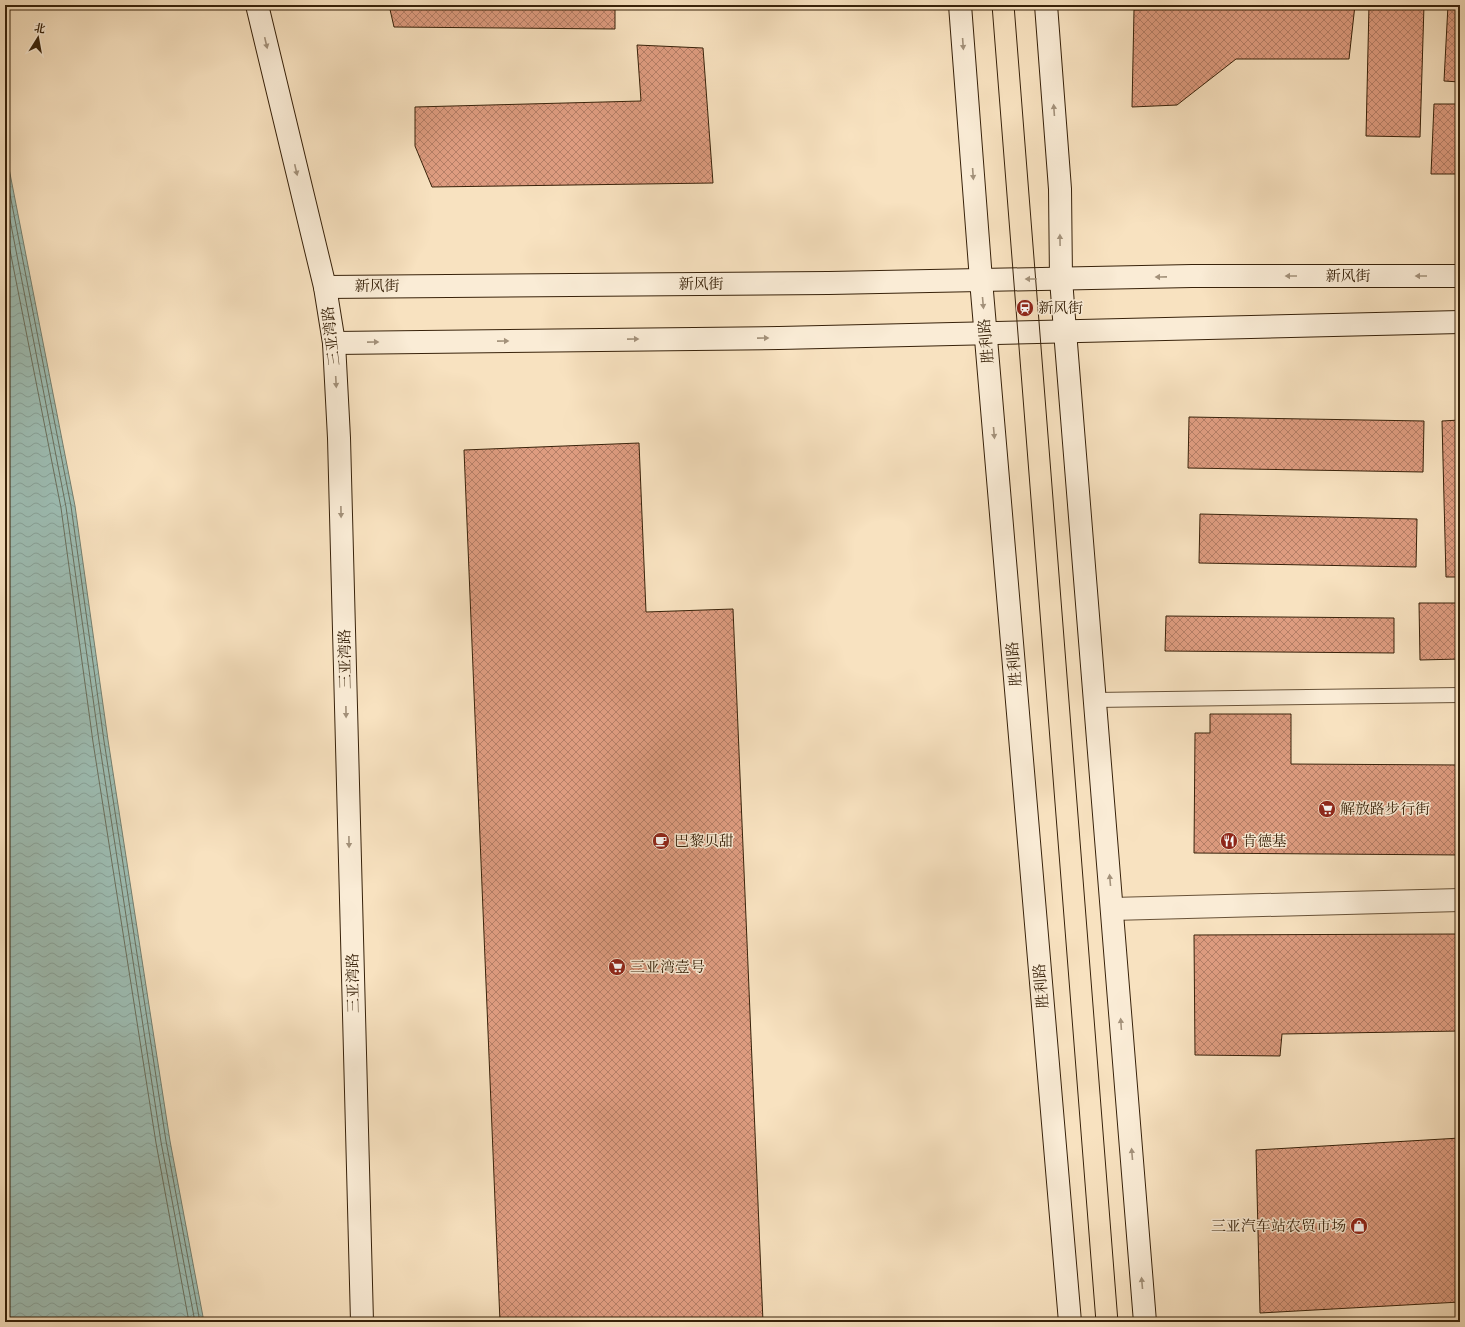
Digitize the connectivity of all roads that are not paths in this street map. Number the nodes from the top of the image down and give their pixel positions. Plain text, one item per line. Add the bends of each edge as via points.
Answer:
1 (257, 5) edge
2 (960, 5) edge
3 (1046, 5) edge
4 (1460, 276) edge
5 (1061, 279) junction
6 (981, 280) junction
7 (325, 287) junction
8 (1460, 322) edge
9 (1065, 331) junction
10 (986, 333) junction
11 (334, 343) junction
12 (1460, 695) edge
13 (1095, 700) junction
14 (1460, 900) edge
15 (1112, 909) junction
16 (362, 1322) edge
17 (1070, 1322) edge
18 (1145, 1322) edge

1 -> 7 main road, 三亚湾路
2 -> 6 main road, 胜利路
5 -> 3 main road via 1060,189
4 -> 5 main road, 新风街 via 1192,276
5 -> 6 main road, 新风街
5 - 9 main road
6 - 7 main road, 新风街
6 -> 10 main road, 胜利路
7 - 11 main road, 三亚湾路
8 - 9 main road
9 - 10 main road
9 - 13 main road
11 -> 10 main road
10 -> 17 main road, 胜利路
11 -> 16 main road, 三亚湾路 via 339,438
12 - 13 lane
15 -> 13 main road
14 - 15 main road
18 -> 15 main road

